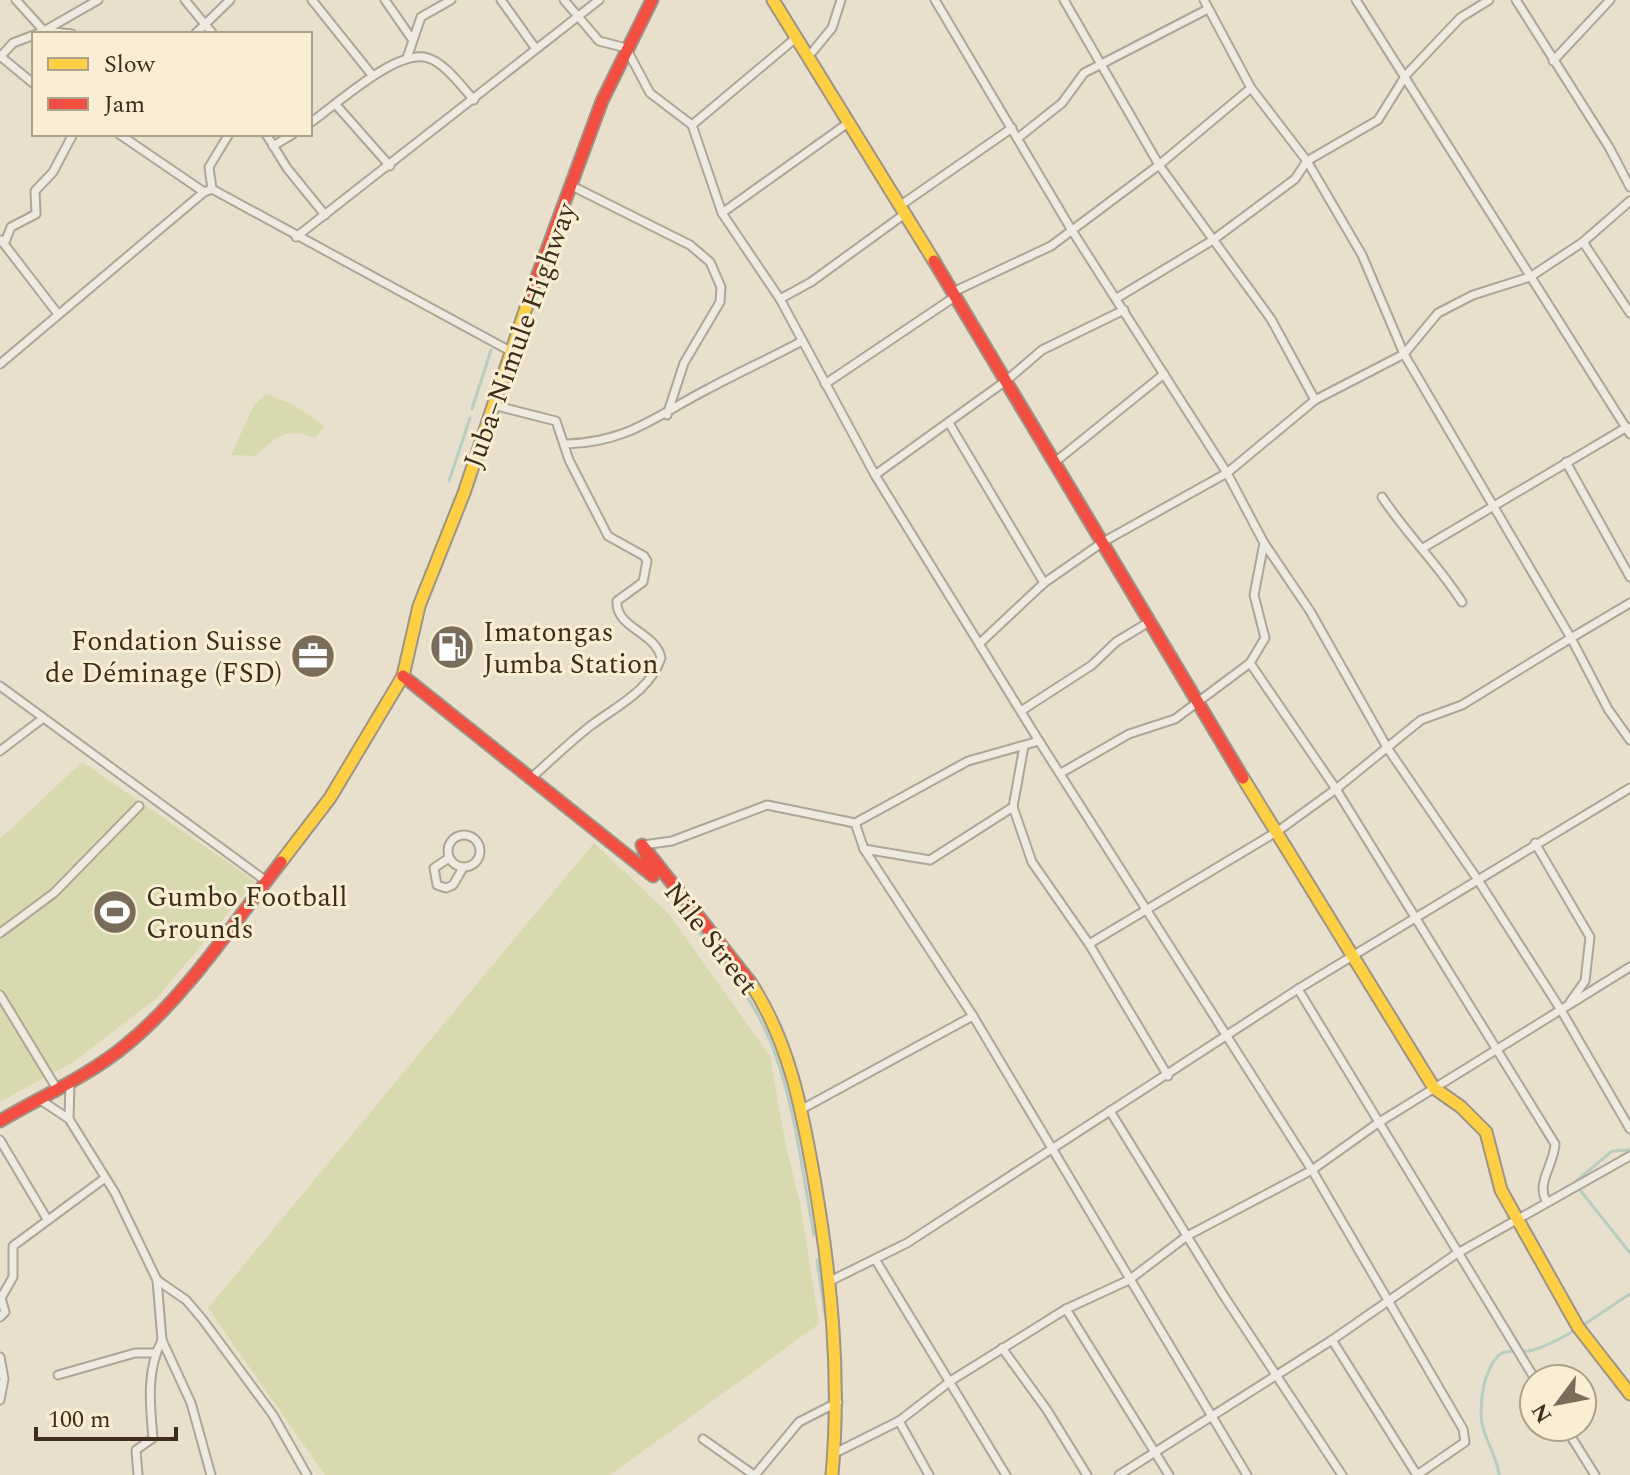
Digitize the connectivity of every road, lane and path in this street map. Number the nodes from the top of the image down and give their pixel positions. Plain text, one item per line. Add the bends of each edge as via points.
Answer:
1 (16, 0) edge
2 (98, 0) edge
3 (185, 0) edge
4 (230, 0) edge
5 (312, 0) edge
6 (385, 0) edge
7 (451, 0) edge
8 (501, 0) edge
9 (564, 0) edge
10 (599, 0) edge
11 (652, 0) edge
12 (773, 0) edge
13 (841, 0) edge
14 (935, 0) edge
15 (1064, 0) edge
16 (1204, 0) edge
17 (1356, 0) edge
18 (1489, 0) edge
19 (1516, 0) edge
20 (1610, 0) edge
21 (1208, 9) junction
22 (577, 18) junction
23 (204, 25) junction
24 (37, 32) edge
25 (40, 32) edge
26 (197, 32) edge
27 (211, 32) edge
28 (32, 35) edge
29 (797, 37) junction
30 (412, 39) junction
31 (626, 48) junction
32 (536, 49) junction
33 (0, 56) edge
34 (809, 56) junction
35 (407, 58) junction
36 (1553, 61) junction
37 (1100, 63) junction
38 (372, 75) junction
39 (1406, 75) junction
40 (32, 82) edge
41 (1251, 88) junction
42 (474, 100) junction
43 (337, 106) junction
44 (312, 122) edge
45 (848, 123) junction
46 (692, 125) junction
47 (1012, 128) junction
48 (72, 136) edge
49 (122, 136) edge
50 (228, 136) edge
51 (267, 136) edge
52 (290, 136) edge
53 (1018, 138) junction
54 (273, 146) junction
55 (1307, 161) junction
56 (1159, 165) junction
57 (390, 166) junction
58 (570, 185) dead end
59 (1630, 187) edge
60 (208, 191) junction
61 (1630, 201) edge
62 (903, 209) junction
63 (722, 213) junction
64 (325, 215) junction
65 (1071, 229) junction
66 (296, 237) junction
67 (1213, 240) junction
68 (2, 241) edge
69 (1583, 242) junction
70 (1530, 277) junction
71 (955, 294) junction
72 (1117, 298) junction
73 (780, 299) junction
74 (1124, 310) junction
75 (1630, 313) edge
76 (58, 314) junction
77 (802, 341) junction
78 (510, 351) junction
79 (1404, 354) junction
80 (0, 364) edge
81 (1164, 374) junction
82 (1007, 380) junction
83 (825, 384) junction
84 (1315, 400) junction
85 (493, 405) junction
86 (667, 415) junction
87 (949, 423) junction
88 (1629, 429) edge
89 (566, 444) junction
90 (1055, 462) junction
91 (1566, 462) junction
92 (1227, 473) junction
93 (875, 475) junction
94 (1382, 497) dead end
95 (1495, 506) junction
96 (1103, 542) junction
97 (1264, 543) junction
98 (1423, 548) junction
99 (1630, 577) edge
100 (1044, 583) junction
101 (1462, 602) dead end
102 (1630, 603) edge
103 (1149, 622) junction
104 (1571, 638) junction
105 (980, 643) junction
106 (1250, 663) junction
107 (403, 676) junction
108 (0, 686) edge
109 (1200, 702) junction
110 (1024, 709) dead end
111 (42, 719) junction
112 (1630, 740) edge
113 (1039, 741) junction
114 (1024, 746) junction
115 (1388, 749) junction
116 (0, 751) edge
117 (1061, 773) junction
118 (531, 778) junction
119 (1630, 788) edge
120 (1336, 789) junction
121 (139, 806) dead end
122 (1013, 807) junction
123 (855, 823) junction
124 (1278, 831) junction
125 (1536, 844) junction
126 (642, 845) junction
127 (864, 849) junction
128 (449, 858) junction
129 (463, 868) junction
130 (1478, 880) junction
131 (266, 881) junction
132 (1147, 908) junction
133 (1416, 920) junction
134 (0, 933) edge
135 (1089, 944) junction
136 (1355, 956) junction
137 (1630, 967) edge
138 (1298, 989) junction
139 (0, 995) edge
140 (1564, 1009) junction
141 (973, 1016) junction
142 (1227, 1038) junction
143 (1496, 1050) junction
144 (1168, 1076) junction
145 (70, 1082) junction
146 (1434, 1088) junction
147 (57, 1089) junction
148 (39, 1099) junction
149 (802, 1109) junction
150 (1110, 1111) junction
151 (69, 1119) junction
152 (0, 1121) edge
153 (1378, 1123) junction
154 (1630, 1129) edge
155 (0, 1140) edge
156 (1053, 1148) junction
157 (1630, 1156) edge
158 (1312, 1170) junction
159 (105, 1178) junction
160 (1547, 1202) junction
161 (1517, 1217) junction
162 (47, 1219) junction
163 (1187, 1236) junction
164 (1456, 1254) junction
165 (875, 1259) junction
166 (157, 1280) junction
167 (1129, 1280) junction
168 (830, 1281) junction
169 (1387, 1303) junction
170 (1066, 1309) junction
171 (0, 1317) edge
172 (162, 1340) junction
173 (1332, 1340) junction
174 (1002, 1348) junction
175 (156, 1353) junction
176 (0, 1357) edge
177 (1525, 1363) edge
178 (58, 1375) dead end
179 (1275, 1376) junction
180 (952, 1380) junction
181 (1630, 1394) edge
182 (0, 1400) edge
183 (838, 1402) junction
184 (1211, 1417) junction
185 (899, 1421) junction
186 (703, 1439) dead end
187 (1575, 1443) edge
188 (1155, 1452) junction
189 (835, 1453) junction
190 (302, 1473) edge
191 (138, 1475) edge
192 (211, 1475) edge
193 (755, 1475) edge
194 (832, 1475) edge
195 (929, 1475) edge
196 (1006, 1475) edge
197 (1087, 1475) edge
198 (1119, 1475) edge
199 (1169, 1475) edge
200 (1247, 1475) edge
201 (1342, 1475) edge
202 (1417, 1475) edge
203 (1595, 1475) edge

1 - 24 street
2 - 25 street
3 - 23 street
4 - 23 street
5 - 38 street
6 - 30 street
7 - 30 street via 421,17
8 - 32 street
9 - 22 street
10 - 22 street
11 - 31 main road, Juba–Nimule Highway
12 - 29 main road
13 - 34 street via 832,28
14 - 47 street
15 - 37 street
16 - 21 street
17 - 39 street
18 - 39 street via 1460,18
19 - 36 street
20 - 36 street
21 - 37 street
21 - 41 street
22 - 31 street via 599,41
22 - 32 street
23 - 26 street
23 - 27 street
28 - 33 street
29 - 34 main road
29 - 46 street
30 - 35 street
31 - 46 street via 650,93
31 - 78 main road, Juba–Nimule Highway
32 - 42 street
33 - 40 street
34 - 45 main road
35 - 38 street
35 - 42 street via 435,62
36 - 59 street
37 - 53 street
37 - 56 street
38 - 43 street
39 - 55 street via 1378,120
39 - 70 street
41 - 55 street
41 - 56 street
42 - 57 street
43 - 44 street
43 - 57 street
45 - 62 main road
45 - 63 street
46 - 63 street
47 - 53 street
47 - 62 street
48 - 68 street via 53,172 35,191 36,214 7,230
49 - 60 street
50 - 60 street via 209,167
51 - 54 street
52 - 54 street
53 - 65 street
54 - 64 street
55 - 67 street via 1295,179
55 - 79 street via 1362,255
56 - 65 street
56 - 67 street
57 - 64 street
58 - 86 street via 690,245 710,262 721,287 720,302 684,363
60 - 66 street
60 - 76 street
61 - 69 street
62 - 71 main road
62 - 73 street via 811,282
63 - 73 street
64 - 66 street
65 - 71 street via 1051,246
65 - 72 street
66 - 78 street
67 - 72 street
67 - 84 street via 1271,319
68 - 76 street
69 - 70 street
69 - 75 street
70 - 79 street via 1473,295 1438,313
70 - 88 street
71 - 82 main road
71 - 83 street
72 - 74 street
73 - 77 street
74 - 81 street
74 - 82 street via 1042,350
76 - 80 street
77 - 83 street
77 - 86 street
78 - 85 main road, Juba–Nimule Highway
79 - 84 street
79 - 95 street
81 - 90 street
81 - 92 street
82 - 87 street
82 - 90 main road
83 - 93 street
84 - 92 street
85 - 89 street via 547,416 556,421
85 - 107 main road, Juba–Nimule Highway via 419,606
86 - 89 street via 617,438
87 - 93 street
87 - 100 street
88 - 91 street
89 - 118 street via 578,480 608,536 647,561 643,582 616,606 621,617 653,641 661,658 644,687
90 - 96 main road
91 - 95 street
91 - 99 street
92 - 96 street
92 - 97 street
93 - 105 street
94 - 98 street via 1406,534
95 - 98 street
95 - 104 street
96 - 100 street
96 - 103 main road
97 - 106 street via 1254,595 1265,638
97 - 115 street via 1310,611
98 - 101 street
100 - 105 street
102 - 104 street
103 - 109 main road
103 - 110 street
104 - 112 street
104 - 115 street via 1462,705 1421,720
105 - 113 street
106 - 109 street
106 - 120 street
107 - 118 main road, Nile Street
107 - 131 main road, Juba–Nimule Highway via 330,798
108 - 111 street
109 - 117 street
109 - 124 main road
111 - 116 street
111 - 131 street
113 - 114 street
113 - 117 street
114 - 122 street
114 - 123 street via 968,761
115 - 120 street
115 - 130 street
117 - 132 street
118 - 126 main road, Nile Street via 653,876
119 - 125 street
120 - 124 street
120 - 133 street
121 - 134 street via 54,893
122 - 127 street via 930,860
122 - 135 street via 1032,862
123 - 126 street via 767,805 672,841
123 - 127 street
124 - 132 street
124 - 136 main road
125 - 130 street
125 - 140 street via 1590,937 1585,981
126 - 149 main road, Nile Street via 728,948 751,984 786,1052
127 - 141 street
128 - 129 street
128 - 129 street via 434,868 437,885 453,885
128 - 129 street via 454,838 474,838 479,857
130 - 133 street
130 - 140 street
131 - 145 main road, Juba–Nimule Highway via 147,1026
132 - 135 street
132 - 142 street
133 - 136 street
133 - 143 street
135 - 144 street
136 - 138 street
136 - 146 main road
137 - 140 street
138 - 142 street
138 - 153 street
139 - 147 street
140 - 143 street
140 - 154 street
141 - 149 street
141 - 156 street
142 - 144 street
142 - 158 street
143 - 146 street
143 - 160 street via 1555,1144 1542,1183
144 - 150 street
145 - 147 main road, Juba–Nimule Highway
145 - 151 street
146 - 153 street
146 - 161 main road via 1486,1132 1501,1190
147 - 148 main road, Juba–Nimule Highway
148 - 151 street
148 - 152 main road, Juba–Nimule Highway
149 - 168 main road, Nile Street
150 - 156 street
150 - 163 street
151 - 159 street
153 - 158 street
153 - 164 street
155 - 162 street
156 - 165 street
156 - 167 street
157 - 160 street
158 - 163 street
158 - 169 street
159 - 162 street
159 - 166 street
160 - 161 street
161 - 164 street
161 - 181 main road via 1578,1327
162 - 171 street via 13,1246 13,1277 1,1298 5,1312
163 - 167 street
163 - 179 street
164 - 169 street
164 - 177 street
165 - 168 street
165 - 180 street
166 - 172 street
166 - 190 street via 203,1320 273,1415
167 - 170 street
167 - 184 street
168 - 183 main road, Nile Street
169 - 173 street
169 - 202 street via 1467,1436
170 - 174 street
170 - 188 street
172 - 175 street
172 - 192 street via 191,1403
173 - 179 street
173 - 202 street
174 - 180 street
174 - 197 street
175 - 178 street via 135,1353
175 - 191 street via 149,1403 153,1438 136,1450
176 - 182 street
179 - 184 street
179 - 201 street
180 - 185 street
180 - 196 street
183 - 189 main road, Nile Street
183 - 193 street via 799,1422
184 - 188 street
184 - 200 street
185 - 189 street
185 - 195 street
186 - 193 street
187 - 203 street
188 - 198 street
188 - 199 street
189 - 194 main road, Nile Street

